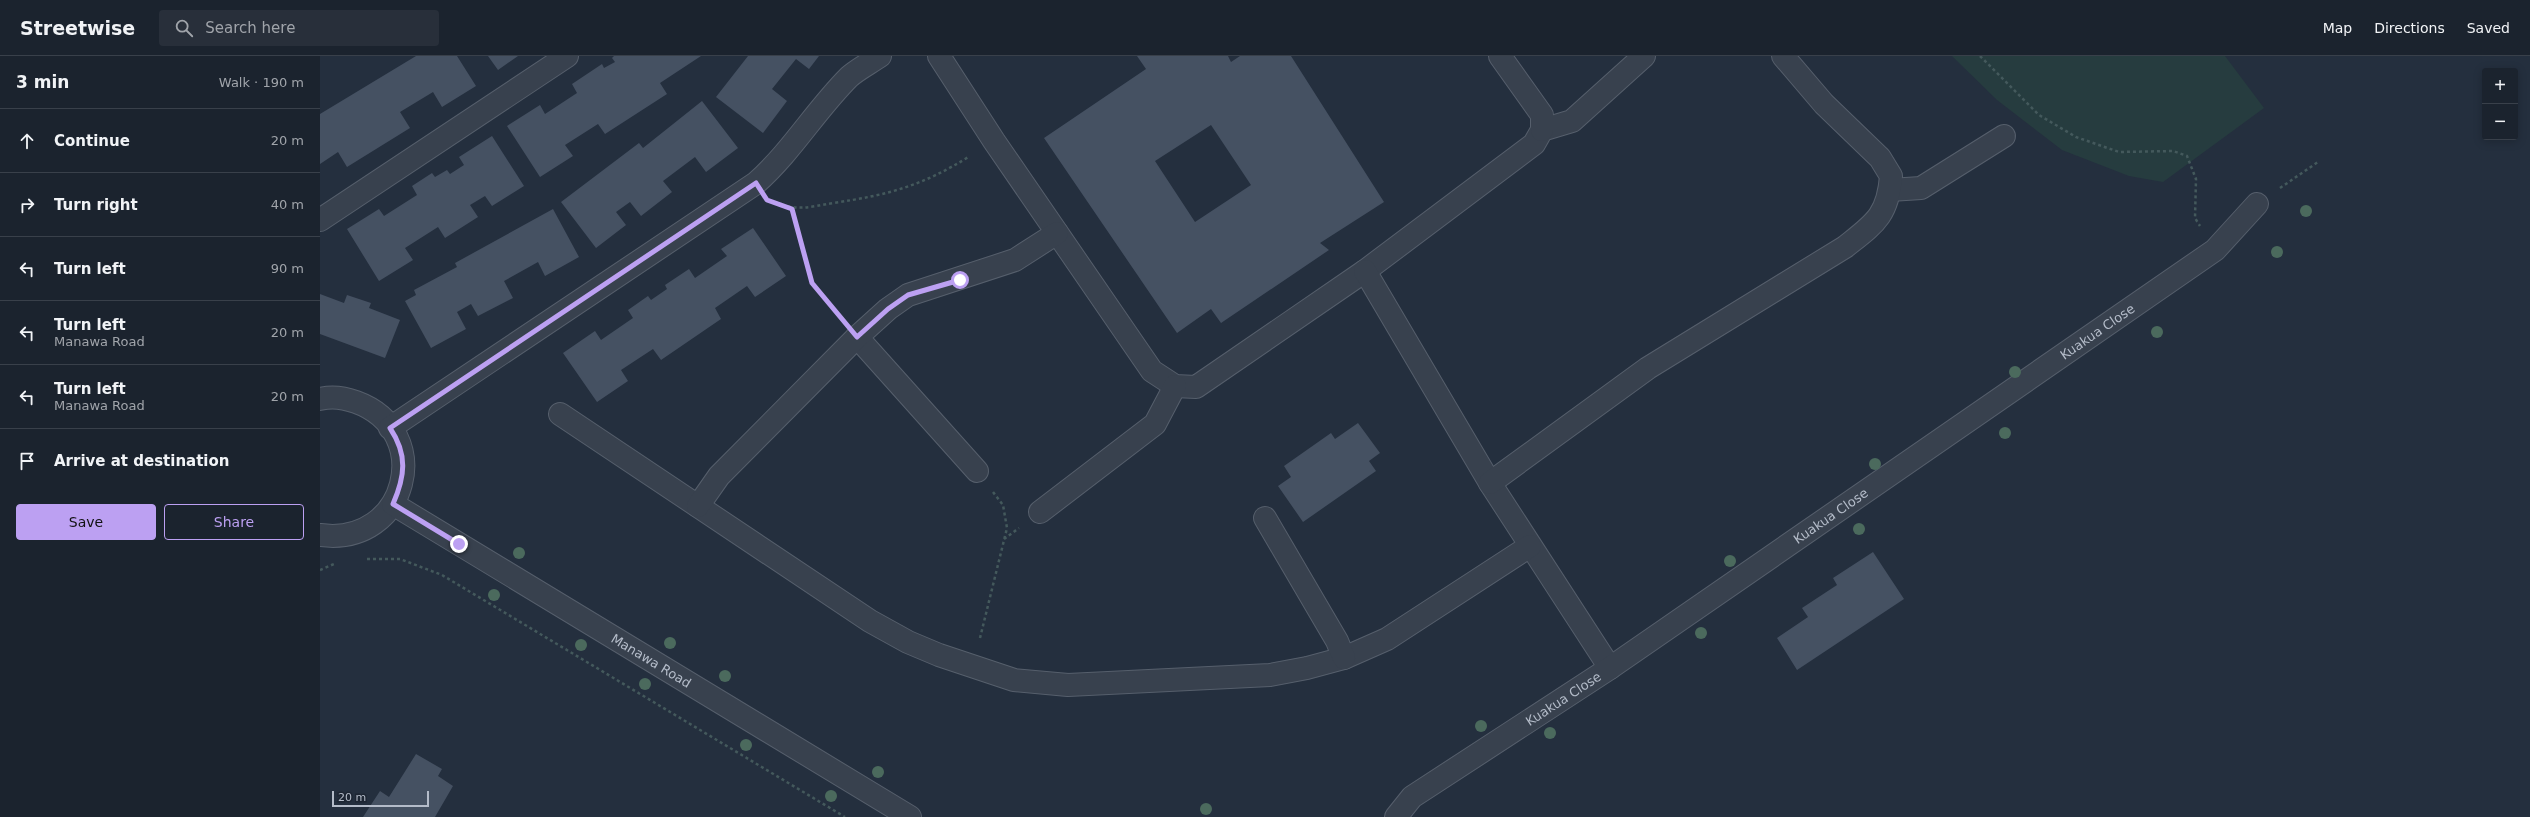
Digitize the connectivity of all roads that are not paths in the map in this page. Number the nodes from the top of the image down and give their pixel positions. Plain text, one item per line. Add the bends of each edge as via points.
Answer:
1 (567, 56) edge
2 (880, 56) edge
3 (939, 56) edge
4 (1500, 56) edge
5 (1644, 56) edge
6 (1782, 56) edge
7 (1542, 130) junction
8 (2004, 136) dead end
9 (1890, 190) junction
10 (2257, 204) road end
11 (320, 220) edge
12 (1057, 233) junction
13 (1365, 271) junction
14 (857, 337) junction
15 (1175, 386) junction
16 (320, 399) edge
17 (560, 414) dead end
18 (390, 428) junction
19 (977, 471) road end
20 (1490, 483) junction
21 (393, 504) junction
22 (698, 506) junction
23 (1040, 512) dead end
24 (1264, 518) dead end
25 (320, 535) edge
26 (1530, 546) junction
27 (1344, 658) junction
28 (1610, 668) junction
29 (910, 817) edge
30 (1396, 817) edge

1 - 11 street
2 - 18 street via 851,76 826,102 780,162 756,183
3 - 12 street
4 - 7 street via 1542,115
5 - 7 street via 1572,121
6 - 9 street via 1824,104 1880,158 1891,176
7 - 13 street via 1534,144
8 - 9 street via 1920,188
9 - 20 street via 1885,209 1869,228 1845,247 1648,368
10 - 28 street, Kuakua Close via 2215,250
12 - 14 street via 1015,260 908,295
12 - 15 street via 1152,371
13 - 15 street via 1196,386
13 - 20 street
14 - 19 street
14 - 22 street via 719,476
15 - 23 street via 1155,424
16 - 18 street via 346,398 368,406 381,416
17 - 22 street
18 - 21 street via 398,439 403,462 402,484
20 - 26 street
21 - 25 street via 378,522 358,533 336,537
21 - 29 street, Manawa Road
22 - 27 street via 870,621 908,642 973,668 1014,680 1068,685 1270,675
24 - 27 street via 1337,641
26 - 27 street via 1387,639
26 - 28 street
28 - 30 street, Kuakua Close via 1412,797

